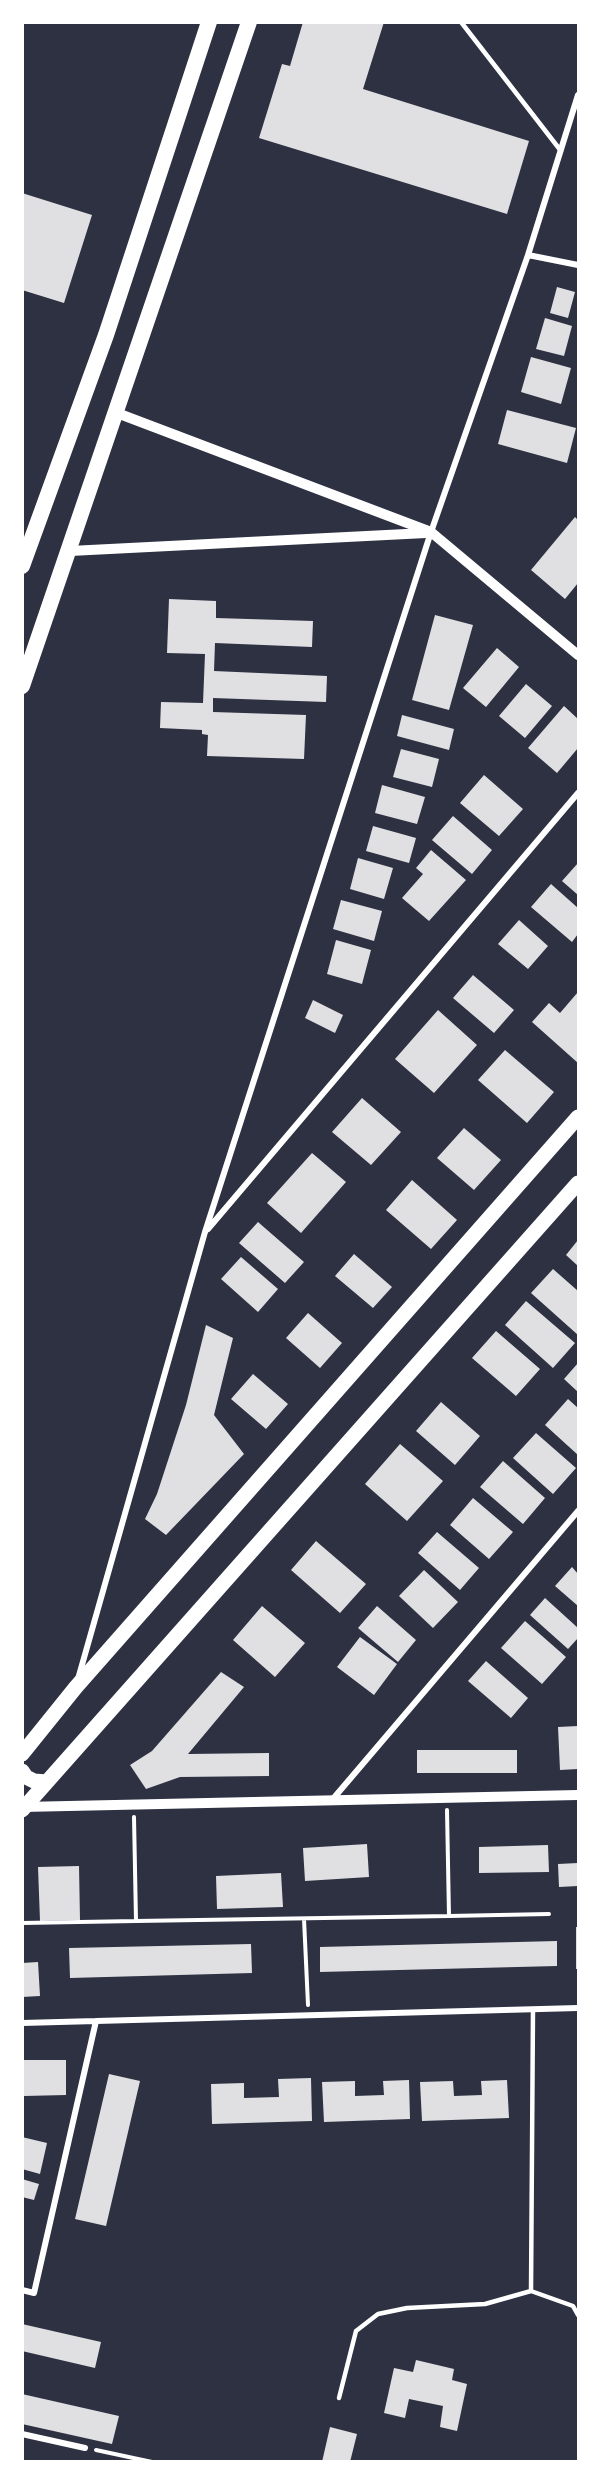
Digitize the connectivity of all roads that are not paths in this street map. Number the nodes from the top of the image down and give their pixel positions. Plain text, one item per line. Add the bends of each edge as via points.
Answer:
1 (249, 22) edge
2 (461, 22) edge
3 (207, 26) edge
4 (579, 95) edge
5 (561, 151) junction
6 (528, 255) junction
7 (579, 265) edge
8 (117, 413) junction
9 (431, 532) junction
10 (26, 543) edge
11 (70, 551) junction
12 (22, 566) edge
13 (579, 656) edge
14 (22, 686) edge
15 (579, 793) edge
16 (579, 1117) edge
17 (579, 1183) edge
18 (205, 1232) junction
19 (579, 1511) edge
20 (75, 1687) junction
21 (23, 1755) edge
22 (22, 1771) edge
23 (47, 1782) junction
24 (579, 1795) edge
25 (332, 1800) junction
26 (24, 1808) edge
27 (579, 2008) edge
28 (533, 2009) junction
29 (96, 2021) junction
30 (22, 2023) edge
31 (22, 2290) edge
32 (531, 2291) junction
33 (579, 2315) edge
34 (339, 2398) dead end
35 (22, 2434) edge
36 (85, 2448) road end

1 - 8 highway
2 - 5 lane
3 - 10 highway via 106,335
4 - 5 street
5 - 6 street
6 - 7 street
6 - 9 street
8 - 9 street
8 - 11 highway
9 - 11 street
9 - 13 street
9 - 18 street
10 - 12 highway
11 - 14 highway
15 - 18 street
16 - 20 main road
17 - 23 main road
18 - 20 street
19 - 25 street
20 - 21 main road
22 - 23 main road via 34,1781
23 - 26 main road
24 - 25 street
25 - 26 street
27 - 28 street
28 - 29 street
28 - 32 lane
29 - 30 street
29 - 31 street via 34,2293
32 - 33 lane via 573,2306
32 - 34 lane via 485,2304 407,2308 378,2314 356,2331
35 - 36 street

